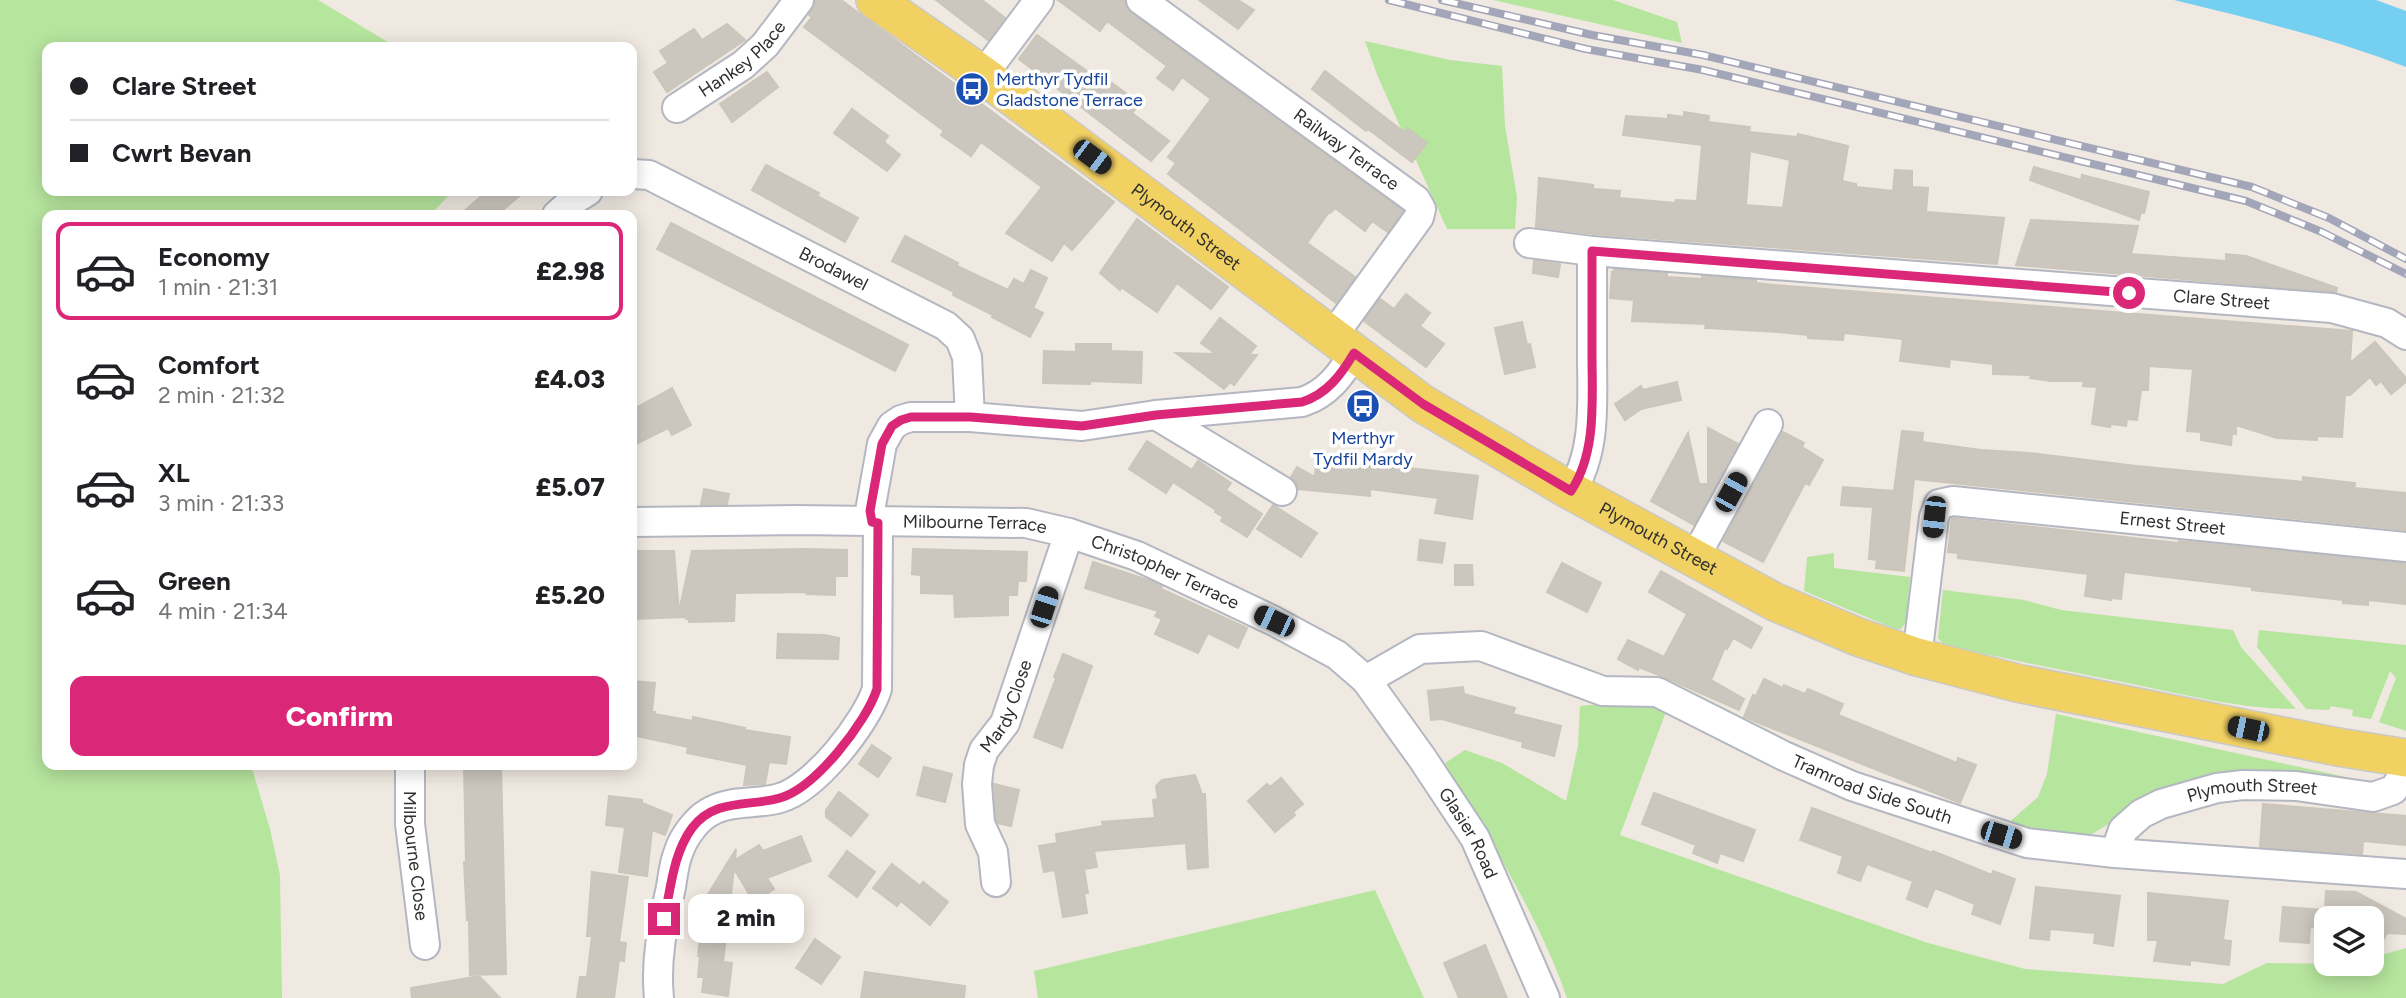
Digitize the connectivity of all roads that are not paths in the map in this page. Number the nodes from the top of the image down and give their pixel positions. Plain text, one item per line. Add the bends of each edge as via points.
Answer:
1 (799, 0) edge
2 (875, 0) edge
3 (1039, 0) edge
4 (1141, 0) edge
5 (983, 75) junction
6 (677, 108) dead end
7 (637, 174) edge
8 (580, 196) edge
9 (563, 210) edge
10 (1529, 243) dead end
11 (1592, 251) junction
12 (2406, 335) edge
13 (1343, 345) junction
14 (1156, 415) junction
15 (970, 417) junction
16 (1768, 424) dead end
17 (1282, 491) dead end
18 (1571, 491) junction
19 (637, 522) edge
20 (875, 522) junction
21 (1069, 533) junction
22 (2406, 547) edge
23 (1694, 559) junction
24 (1917, 657) junction
25 (1366, 680) junction
26 (2406, 758) edge
27 (410, 770) edge
28 (2406, 773) edge
29 (2115, 852) junction
30 (2406, 874) edge
31 (996, 882) dead end
32 (425, 945) dead end
33 (659, 998) edge
34 (1545, 998) edge

1 - 6 street, Hankey Place via 765,45 743,65
2 - 5 main road, Plymouth Street
3 - 5 street
4 - 13 street, Railway Terrace via 1421,209
5 - 13 main road, Plymouth Street
7 - 15 street, Brodawel via 649,175 946,327 960,339 967,357
8 - 9 street
10 - 11 street, Clare Street
11 - 12 street, Clare Street via 2332,308 2387,323
11 - 18 street via 1591,411 1587,453
13 - 14 street via 1346,366 1315,398
13 - 18 main road, Plymouth Street via 1423,404
14 - 15 street via 1082,426
14 - 17 street
15 - 20 street via 911,417 892,426 882,444 870,511
16 - 23 street
18 - 23 main road, Plymouth Street
19 - 20 street, Milbourne Terrace
20 - 21 street, Milbourne Terrace via 1026,523
20 - 33 street via 877,689 872,704 849,738 794,793 727,805 707,813 693,827 679,849 659,942
21 - 25 street, Christopher Terrace via 1137,556 1274,621 1337,654
21 - 31 street, Mardy Close via 1005,723 979,765 980,824 993,852
22 - 24 street, Ernest Street via 1953,501 1939,504
23 - 24 main road, Plymouth Street via 1775,601
24 - 26 main road, Plymouth Street via 2017,683
25 - 29 street, Tramroad Side South via 1420,649 1481,646 1603,691 1657,692 1852,786 1948,819 2027,843
25 - 34 street, Glasier Road via 1475,838
27 - 32 street, Milbourne Close via 410,824
28 - 29 street, Plymouth Street via 2393,790 2372,797 2296,786 2217,788 2141,814 2123,830
29 - 30 street, Tramroad Side South

